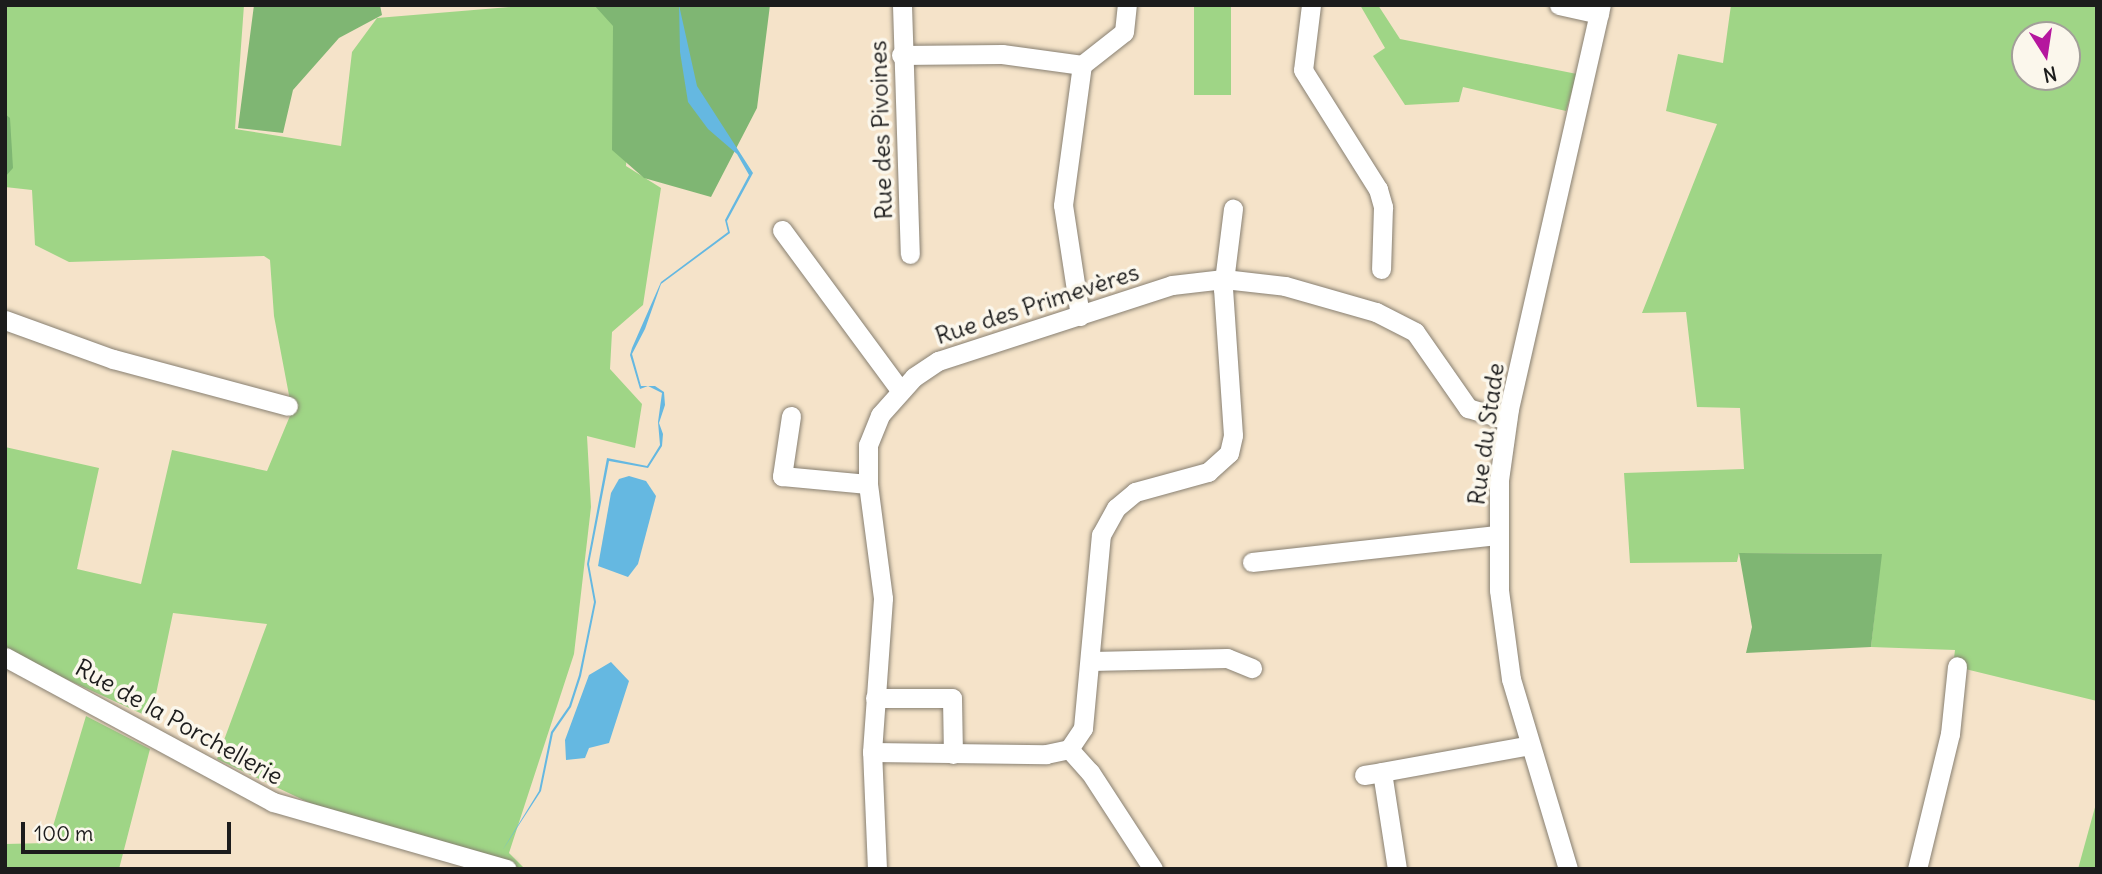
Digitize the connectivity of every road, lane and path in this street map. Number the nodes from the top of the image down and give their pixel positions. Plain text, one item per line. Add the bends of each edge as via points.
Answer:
1 (902, 5) edge
2 (1127, 5) edge
3 (1311, 5) edge
4 (1559, 5) edge
5 (1600, 10) edge
6 (901, 55) junction
7 (1082, 65) junction
8 (1233, 209) dead end
9 (782, 230) dead end
10 (910, 254) dead end
11 (1381, 269) dead end
12 (1224, 279) junction
13 (1080, 316) junction
14 (5, 320) edge
15 (900, 390) junction
16 (288, 406) dead end
17 (791, 416) dead end
18 (1507, 420) junction
19 (868, 484) junction
20 (1497, 535) junction
21 (1252, 562) dead end
22 (5, 657) edge
23 (1091, 661) junction
24 (1957, 666) dead end
25 (1252, 668) dead end
26 (875, 698) junction
27 (1530, 746) junction
28 (1069, 749) junction
29 (872, 752) junction
30 (953, 754) junction
31 (507, 869) edge
32 (877, 869) edge
33 (1153, 869) edge
34 (1397, 869) edge
35 (1568, 869) edge
36 (1917, 869) edge

1 - 6 street, Rue des Pivoines
2 - 7 street via 1124,32
3 - 11 street via 1303,70 1378,189
4 - 5 street
5 - 18 street, Rue du Stade
6 - 7 street via 1002,54
6 - 10 street, Rue des Pivoines
7 - 13 street via 1063,205
8 - 12 street
9 - 15 street
12 - 13 street, Rue des Primevères via 1172,285
12 - 18 street, Rue des Primevères via 1285,286 1376,312 1415,332 1468,408
12 - 23 street via 1233,435 1229,453 1208,472 1135,492 1116,509 1101,535
13 - 15 street, Rue des Primevères via 938,361
14 - 16 street via 22,322 113,359
15 - 19 street, Rue des Primevères via 880,415 868,445
17 - 19 street via 782,476
18 - 20 street, Rue du Stade
19 - 26 street, Rue des Primevères via 883,572
20 - 21 street
20 - 27 street, Rue du Stade via 1504,638
22 - 31 street, Rue de la Porchellerie via 273,802 377,834 454,850
23 - 25 street via 1227,658
23 - 28 street via 1083,728
24 - 36 street via 1950,734
26 - 29 street, Rue des Primevères
26 - 30 street via 952,698
27 - 34 street via 1373,774
27 - 35 street, Rue du Stade
28 - 30 street via 1045,754
28 - 33 street via 1090,772
29 - 30 street
29 - 32 street, Rue des Primevères

